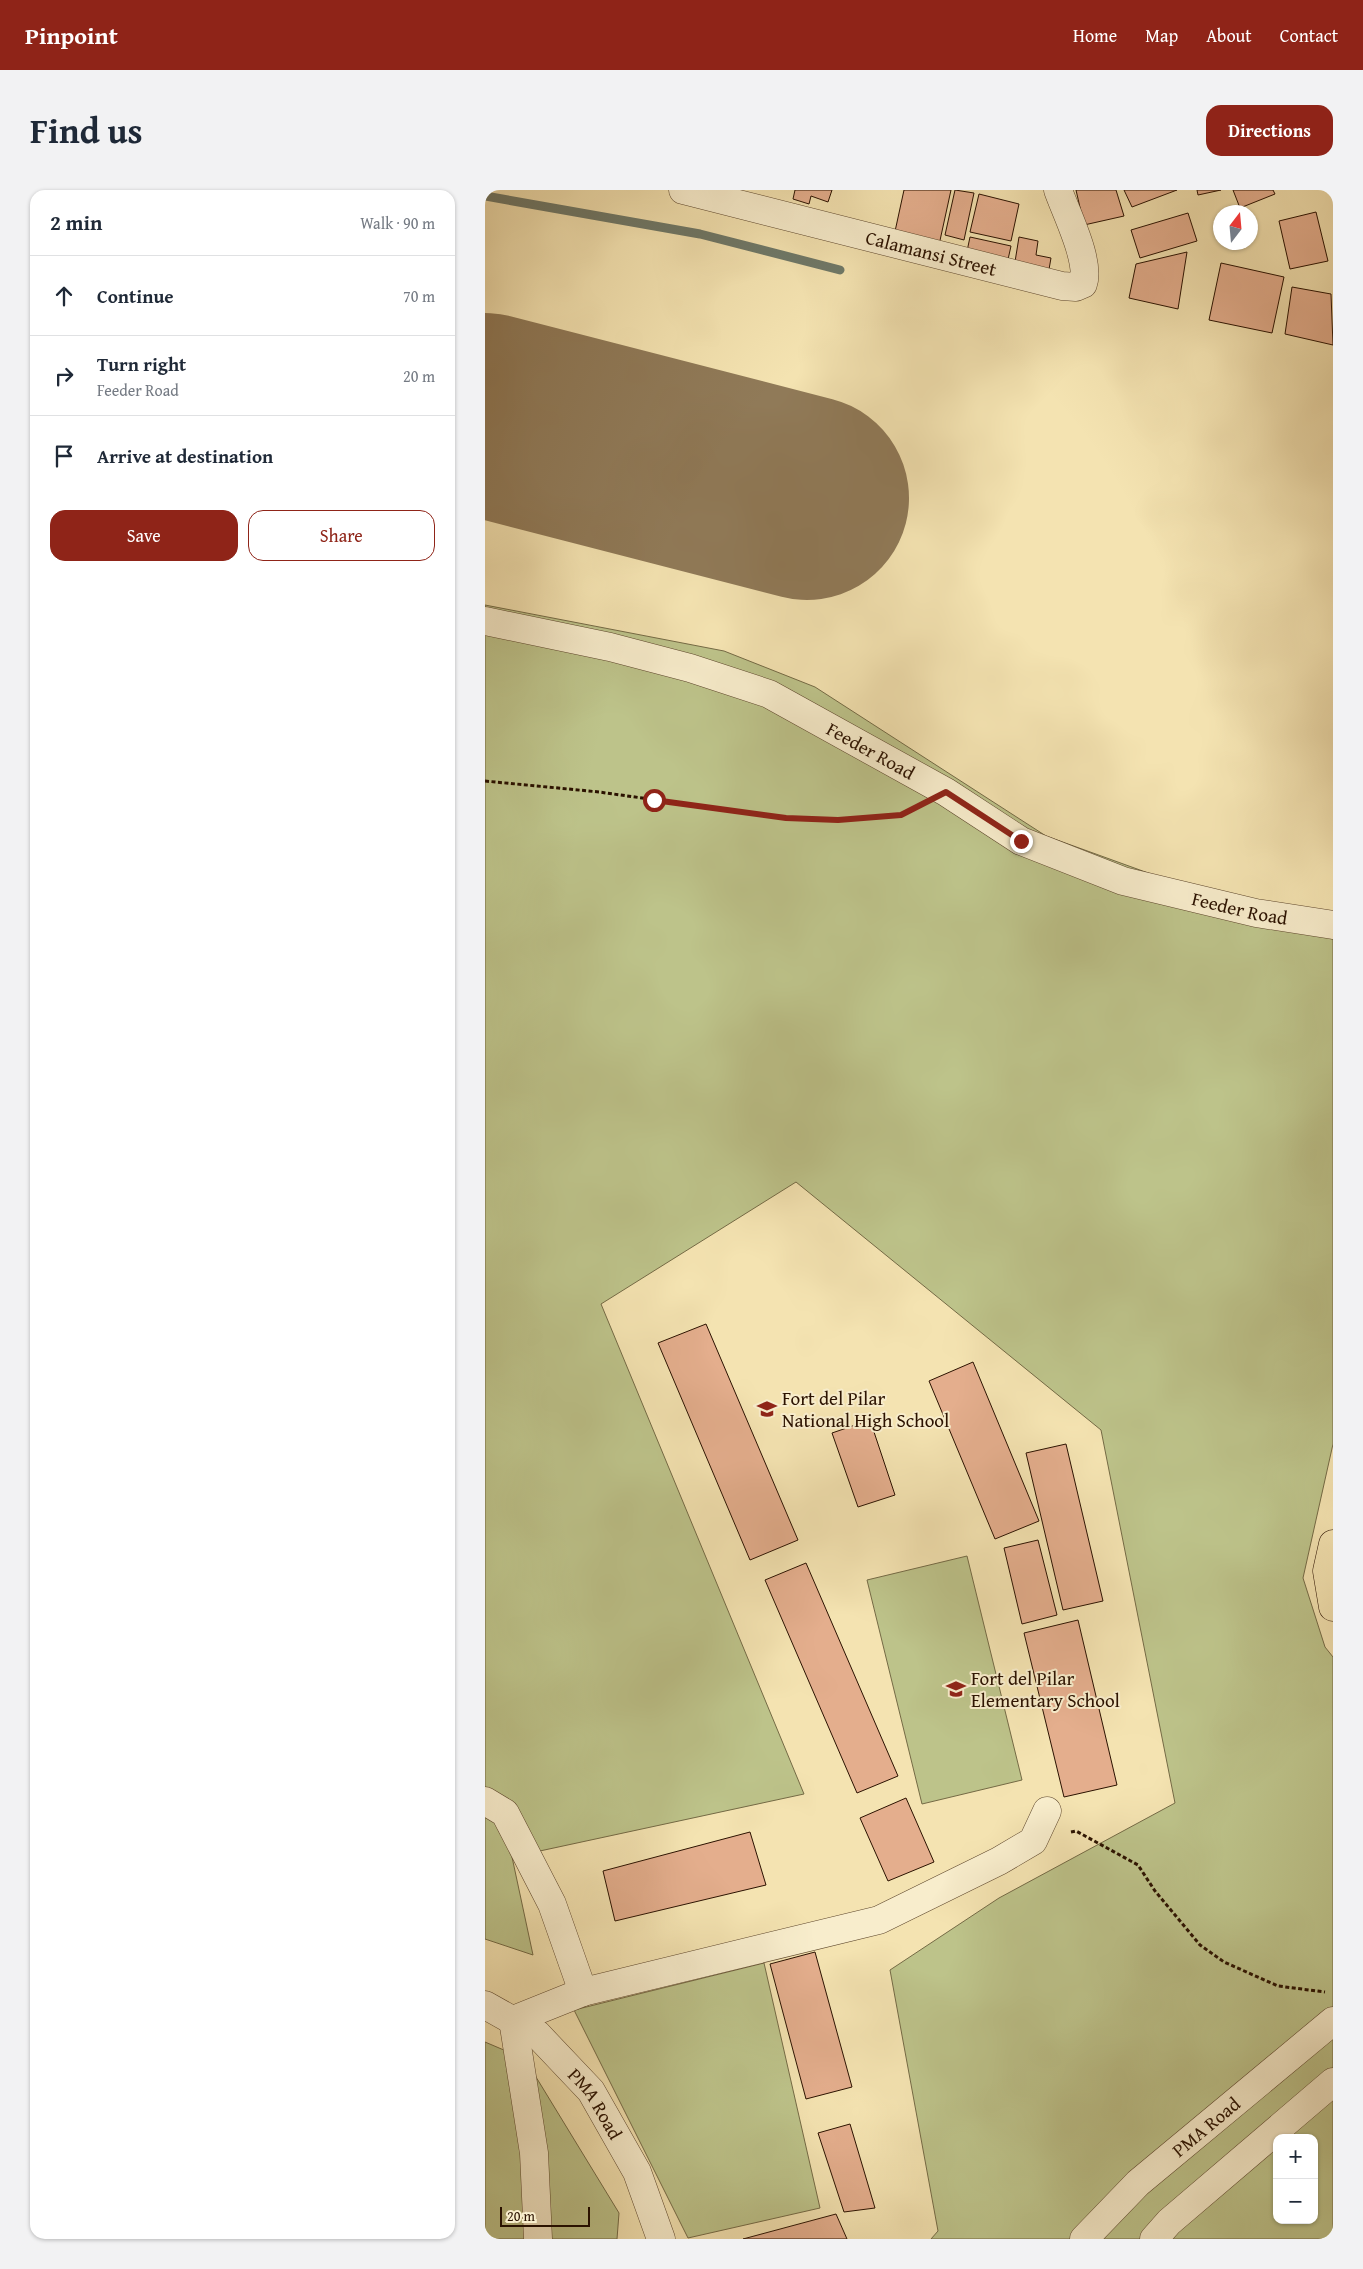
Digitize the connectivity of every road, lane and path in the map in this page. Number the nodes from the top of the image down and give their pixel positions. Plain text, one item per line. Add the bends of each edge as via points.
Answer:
1 (683, 190) edge
2 (1058, 190) edge
3 (485, 621) edge
4 (485, 781) edge
5 (946, 792) junction
6 (1333, 925) edge
7 (1333, 1544) edge
8 (1333, 1607) edge
9 (485, 1801) edge
10 (1047, 1811) dead end
11 (1033, 1841) junction
12 (583, 1992) junction
13 (1333, 1993) edge
14 (485, 2005) edge
15 (513, 2020) junction
16 (1333, 2021) edge
17 (1333, 2082) edge
18 (538, 2239) edge
19 (661, 2239) edge
20 (1084, 2239) edge
21 (1154, 2239) edge

1 - 2 street, Calamansi Street via 1076,287 1083,284 1086,275 1083,258
3 - 5 street, Feeder Road via 610,647 690,668 769,694
4 - 5 path via 599,792 786,818 838,820 901,815
5 - 6 street, Feeder Road via 1021,841 1123,882 1256,913
7 - 8 main road via 1327,1571
9 - 12 street via 505,1812 552,1904
10 - 11 street
11 - 12 street via 879,1920
11 - 13 path via 1076,1831 1138,1865 1200,1945 1224,1962 1278,1986
12 - 15 street
14 - 15 street, PMA Road
15 - 18 street via 534,2153
15 - 19 street, PMA Road via 537,2034 591,2091 637,2172
16 - 20 street, PMA Road via 1138,2183
17 - 21 street via 1169,2222

